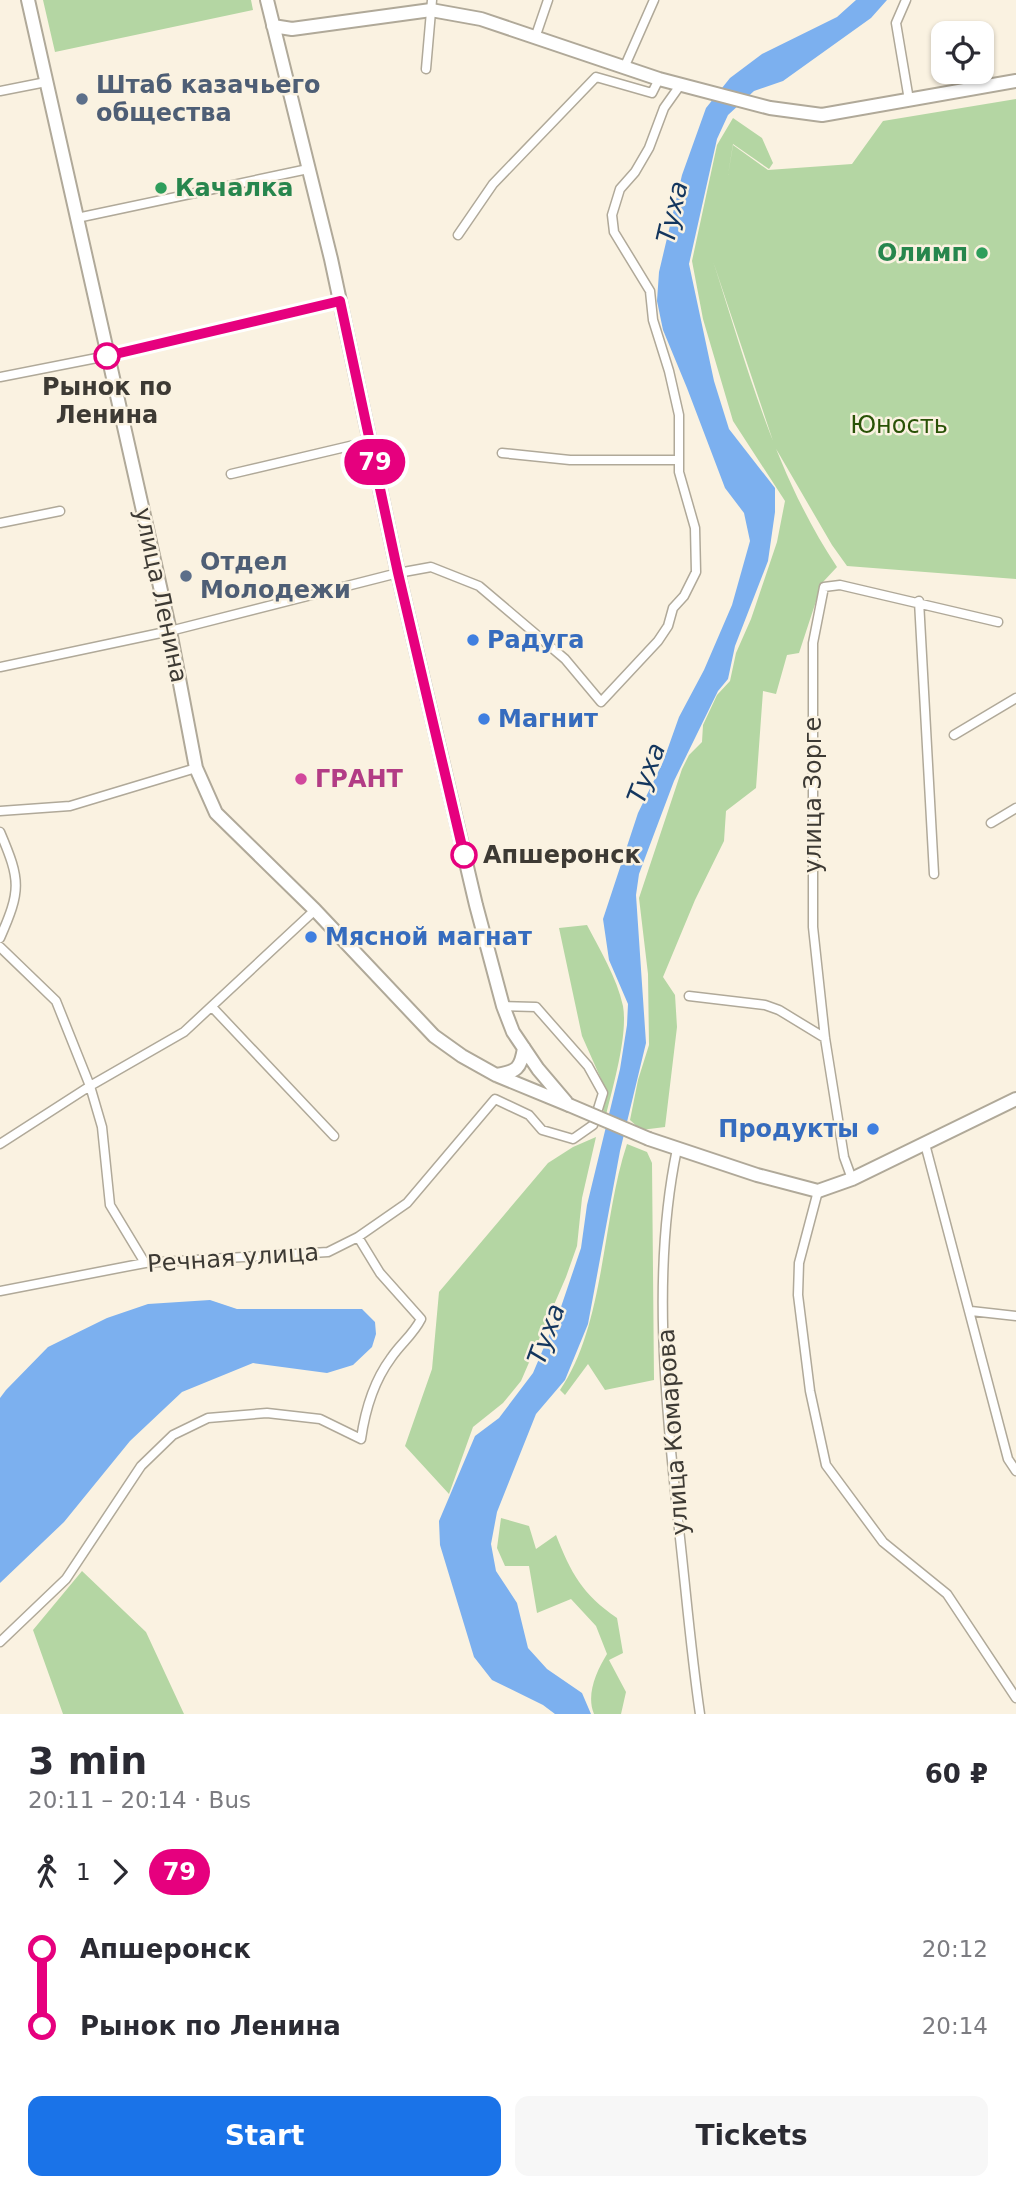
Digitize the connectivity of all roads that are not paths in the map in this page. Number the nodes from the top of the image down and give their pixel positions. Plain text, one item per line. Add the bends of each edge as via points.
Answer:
1 (28, 0) edge
2 (267, 0) edge
3 (548, 0) edge
4 (654, 0) edge
5 (906, 0) edge
6 (432, 5) edge
7 (273, 26) junction
8 (534, 38) junction
9 (624, 68) junction
10 (426, 69) dead end
11 (659, 79) junction
12 (1016, 81) edge
13 (46, 82) junction
14 (681, 84) junction
15 (0, 91) edge
16 (909, 100) junction
17 (308, 169) junction
18 (77, 218) junction
19 (458, 235) dead end
20 (340, 301) junction
21 (107, 356) junction
22 (0, 376) edge
23 (371, 440) junction
24 (502, 453) dead end
25 (679, 460) junction
26 (231, 474) dead end
27 (60, 511) dead end
28 (0, 523) edge
29 (398, 573) junction
30 (919, 601) junction
31 (998, 621) dead end
32 (170, 631) junction
33 (0, 667) edge
34 (1016, 698) edge
35 (954, 735) dead end
36 (196, 768) junction
37 (1016, 808) edge
38 (0, 811) edge
39 (991, 823) dead end
40 (0, 832) edge
41 (934, 874) dead end
42 (314, 910) junction
43 (0, 938) edge
44 (0, 947) edge
45 (689, 996) dead end
46 (503, 1006) junction
47 (213, 1007) junction
48 (825, 1038) junction
49 (524, 1048) junction
50 (496, 1075) junction
51 (90, 1086) junction
52 (1016, 1099) edge
53 (569, 1105) junction
54 (334, 1136) dead end
55 (0, 1144) edge
56 (925, 1144) junction
57 (677, 1149) junction
58 (852, 1179) junction
59 (818, 1191) junction
60 (358, 1237) junction
61 (145, 1263) junction
62 (0, 1291) edge
63 (971, 1311) junction
64 (1016, 1317) edge
65 (1016, 1471) edge
66 (0, 1642) edge
67 (1016, 1698) edge
68 (700, 1714) edge

1 - 13 main road, улица Ленина
2 - 7 main road
3 - 8 street
4 - 9 street
5 - 16 street via 896,23
6 - 7 main road via 292,29
6 - 8 main road
6 - 10 street
7 - 17 main road
8 - 9 main road
9 - 11 main road
11 - 14 main road
11 - 19 street via 652,93 596,77 493,184
12 - 16 main road
13 - 15 street
13 - 18 main road, улица Ленина
14 - 16 main road via 770,108 822,115
14 - 25 street via 664,108 649,148 620,189 612,215 614,232 650,291 653,320 679,415
17 - 18 street
17 - 20 main road
18 - 21 main road, улица Ленина
20 - 21 street
20 - 23 main road
21 - 22 street
21 - 32 main road, улица Ленина
23 - 26 street
23 - 29 main road
24 - 25 street via 570,460
25 - 29 street via 695,528 696,572 658,641 601,702 565,659 479,586 432,567
27 - 28 street
29 - 32 street
29 - 46 main road
30 - 31 street, улица Зорге
30 - 41 street
30 - 48 street, улица Зорге via 840,585 824,587 813,643 813,914
32 - 33 street
32 - 36 main road, улица Ленина
34 - 35 street
36 - 38 street via 69,806
36 - 42 main road, улица Ленина via 216,813
37 - 39 street
40 - 43 street via 18,884
42 - 47 street
42 - 50 main road, улица Ленина via 433,1036
44 - 51 street via 56,1001
45 - 48 street via 765,1005
46 - 49 main road
46 - 60 street, Речная улица via 536,1007 588,1066 603,1093 593,1125 573,1139 542,1130 529,1115 495,1099 407,1203
47 - 51 street via 184,1032
47 - 54 street
48 - 58 street, улица Зорге via 844,1157
49 - 50 main road via 519,1069
49 - 53 main road
50 - 53 main road, улица Ленина
51 - 55 street
51 - 61 street via 102,1127 110,1205
52 - 56 main road
53 - 57 main road, улица Ленина, bridge
56 - 58 main road
56 - 63 street
57 - 59 main road, улица Ленина
57 - 68 street, улица Комарова via 663,1277 667,1416
58 - 59 main road
59 - 67 street via 799,1263 799,1295 810,1391 826,1465 883,1542 947,1594
60 - 61 street, Речная улица via 328,1252
60 - 66 street via 380,1273 421,1319 388,1361 365,1412 361,1439 320,1419 267,1413 208,1418 173,1435 141,1466 66,1579
61 - 62 street, Речная улица
63 - 64 street
63 - 65 street via 1008,1459

